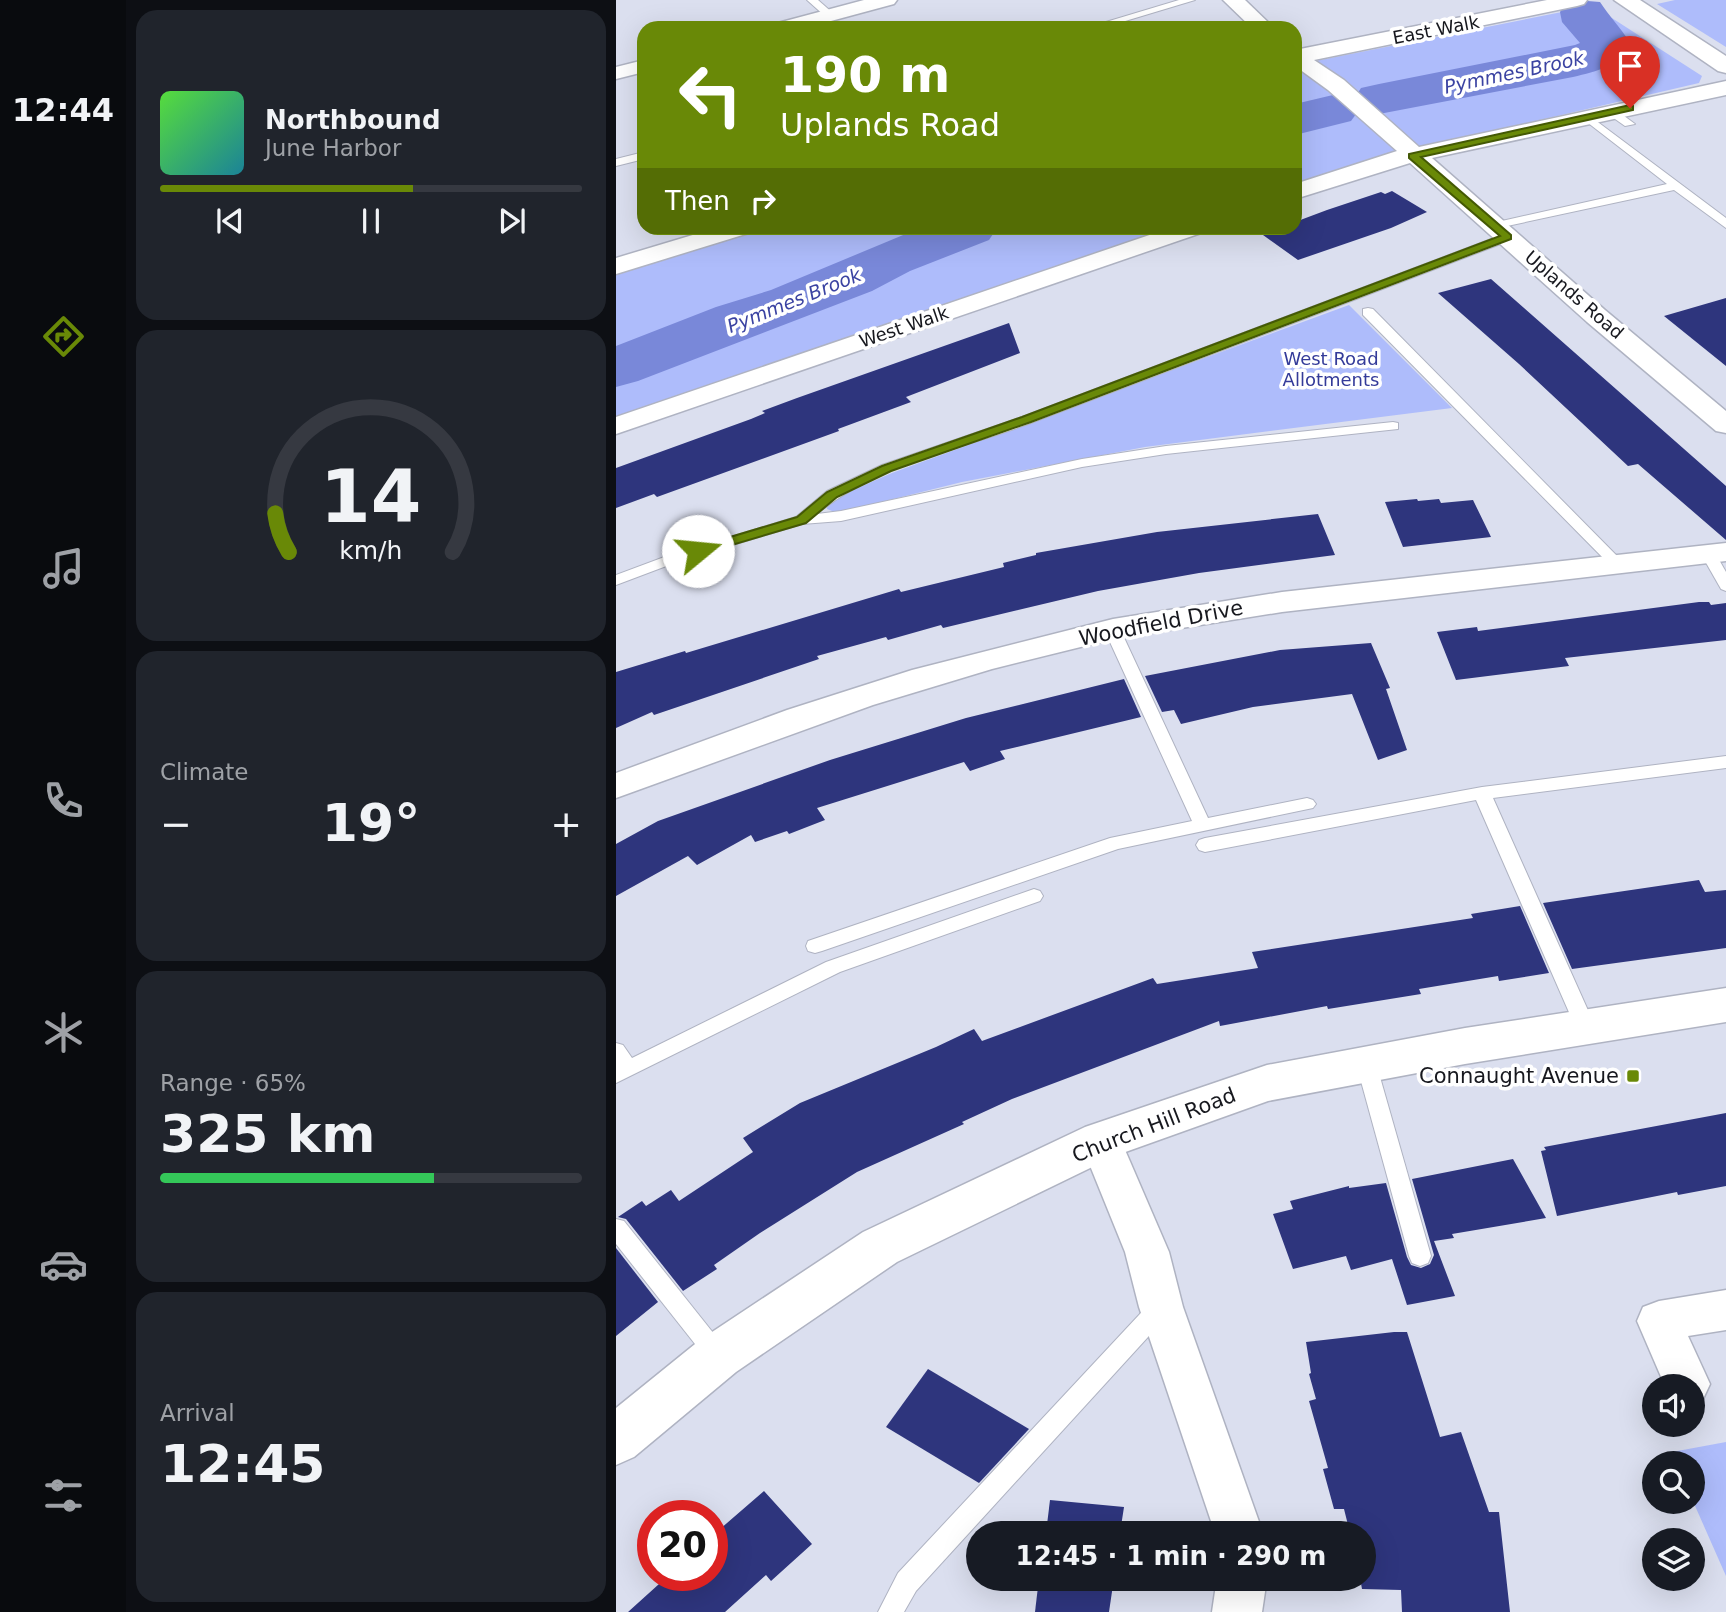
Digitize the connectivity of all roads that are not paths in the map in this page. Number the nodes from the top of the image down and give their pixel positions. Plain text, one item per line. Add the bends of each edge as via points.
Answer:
1 (812, 0) edge
2 (887, 0) edge
3 (1190, 0) edge
4 (1233, 0) edge
5 (1577, 0) edge
6 (1634, 1) edge
7 (830, 15) junction
8 (807, 21) edge
9 (1115, 21) edge
10 (1256, 21) edge
11 (1302, 56) edge
12 (1302, 62) edge
13 (1726, 66) edge
14 (637, 68) edge
15 (616, 73) edge
16 (1726, 88) edge
17 (1587, 117) junction
18 (1413, 156) junction
19 (637, 157) edge
20 (616, 163) edge
21 (1676, 186) junction
22 (1302, 190) edge
23 (1726, 223) edge
24 (1502, 232) junction
25 (717, 235) edge
26 (1172, 235) edge
27 (616, 266) edge
28 (1368, 312) dead end
29 (1726, 425) edge
30 (616, 426) edge
31 (1393, 426) dead end
32 (802, 520) junction
33 (1718, 553) edge
34 (1617, 564) junction
35 (616, 580) edge
36 (1726, 586) edge
37 (1112, 629) junction
38 (1726, 762) edge
39 (616, 786) edge
40 (1482, 793) junction
41 (1307, 804) dead end
42 (1202, 824) junction
43 (1205, 845) dead end
44 (1034, 896) dead end
45 (815, 946) dead end
46 (1726, 1004) edge
47 (1585, 1026) junction
48 (616, 1051) edge
49 (1366, 1063) junction
50 (622, 1071) edge
51 (1101, 1140) junction
52 (616, 1228) edge
53 (1420, 1256) dead end
54 (1161, 1307) junction
55 (1726, 1310) edge
56 (718, 1356) junction
57 (1683, 1374) edge
58 (616, 1440) edge
59 (1235, 1521) edge
60 (1240, 1591) edge
61 (890, 1612) edge
62 (1237, 1612) edge

1 - 7 lane
2 - 7 street
3 - 9 lane
4 - 10 street
5 - 11 street, East Walk
6 - 13 street
7 - 8 street
12 - 18 street, Uplands Road via 1336,85
14 - 15 street
16 - 17 street via 1620,118
17 - 18 street
17 - 21 lane
18 - 22 street
18 - 24 street, Uplands Road
19 - 20 lane
21 - 23 lane
21 - 24 lane
24 - 29 street, Uplands Road
24 - 32 lane via 1027,419 887,468 832,494
25 - 27 street
26 - 30 street, West Walk
28 - 34 lane
31 - 32 lane via 1082,463 841,516
32 - 35 lane
33 - 34 street, Woodfield Drive
33 - 36 lane
34 - 37 street, Woodfield Drive via 1258,605
37 - 39 street, Woodfield Drive via 888,689
37 - 42 lane
38 - 40 lane
40 - 43 lane
40 - 47 lane
41 - 42 lane
42 - 45 lane via 1116,843
44 - 50 lane via 833,967
46 - 47 street, Church Hill Road
47 - 49 street, Church Hill Road
48 - 50 lane
49 - 51 street, Church Hill Road via 1267,1083
49 - 53 lane
51 - 54 street via 1147,1252
51 - 56 street, Church Hill Road via 880,1247
52 - 56 lane
54 - 59 street
54 - 61 lane via 907,1582
55 - 57 street via 1659,1321
56 - 58 street, Church Hill Road
60 - 62 street

